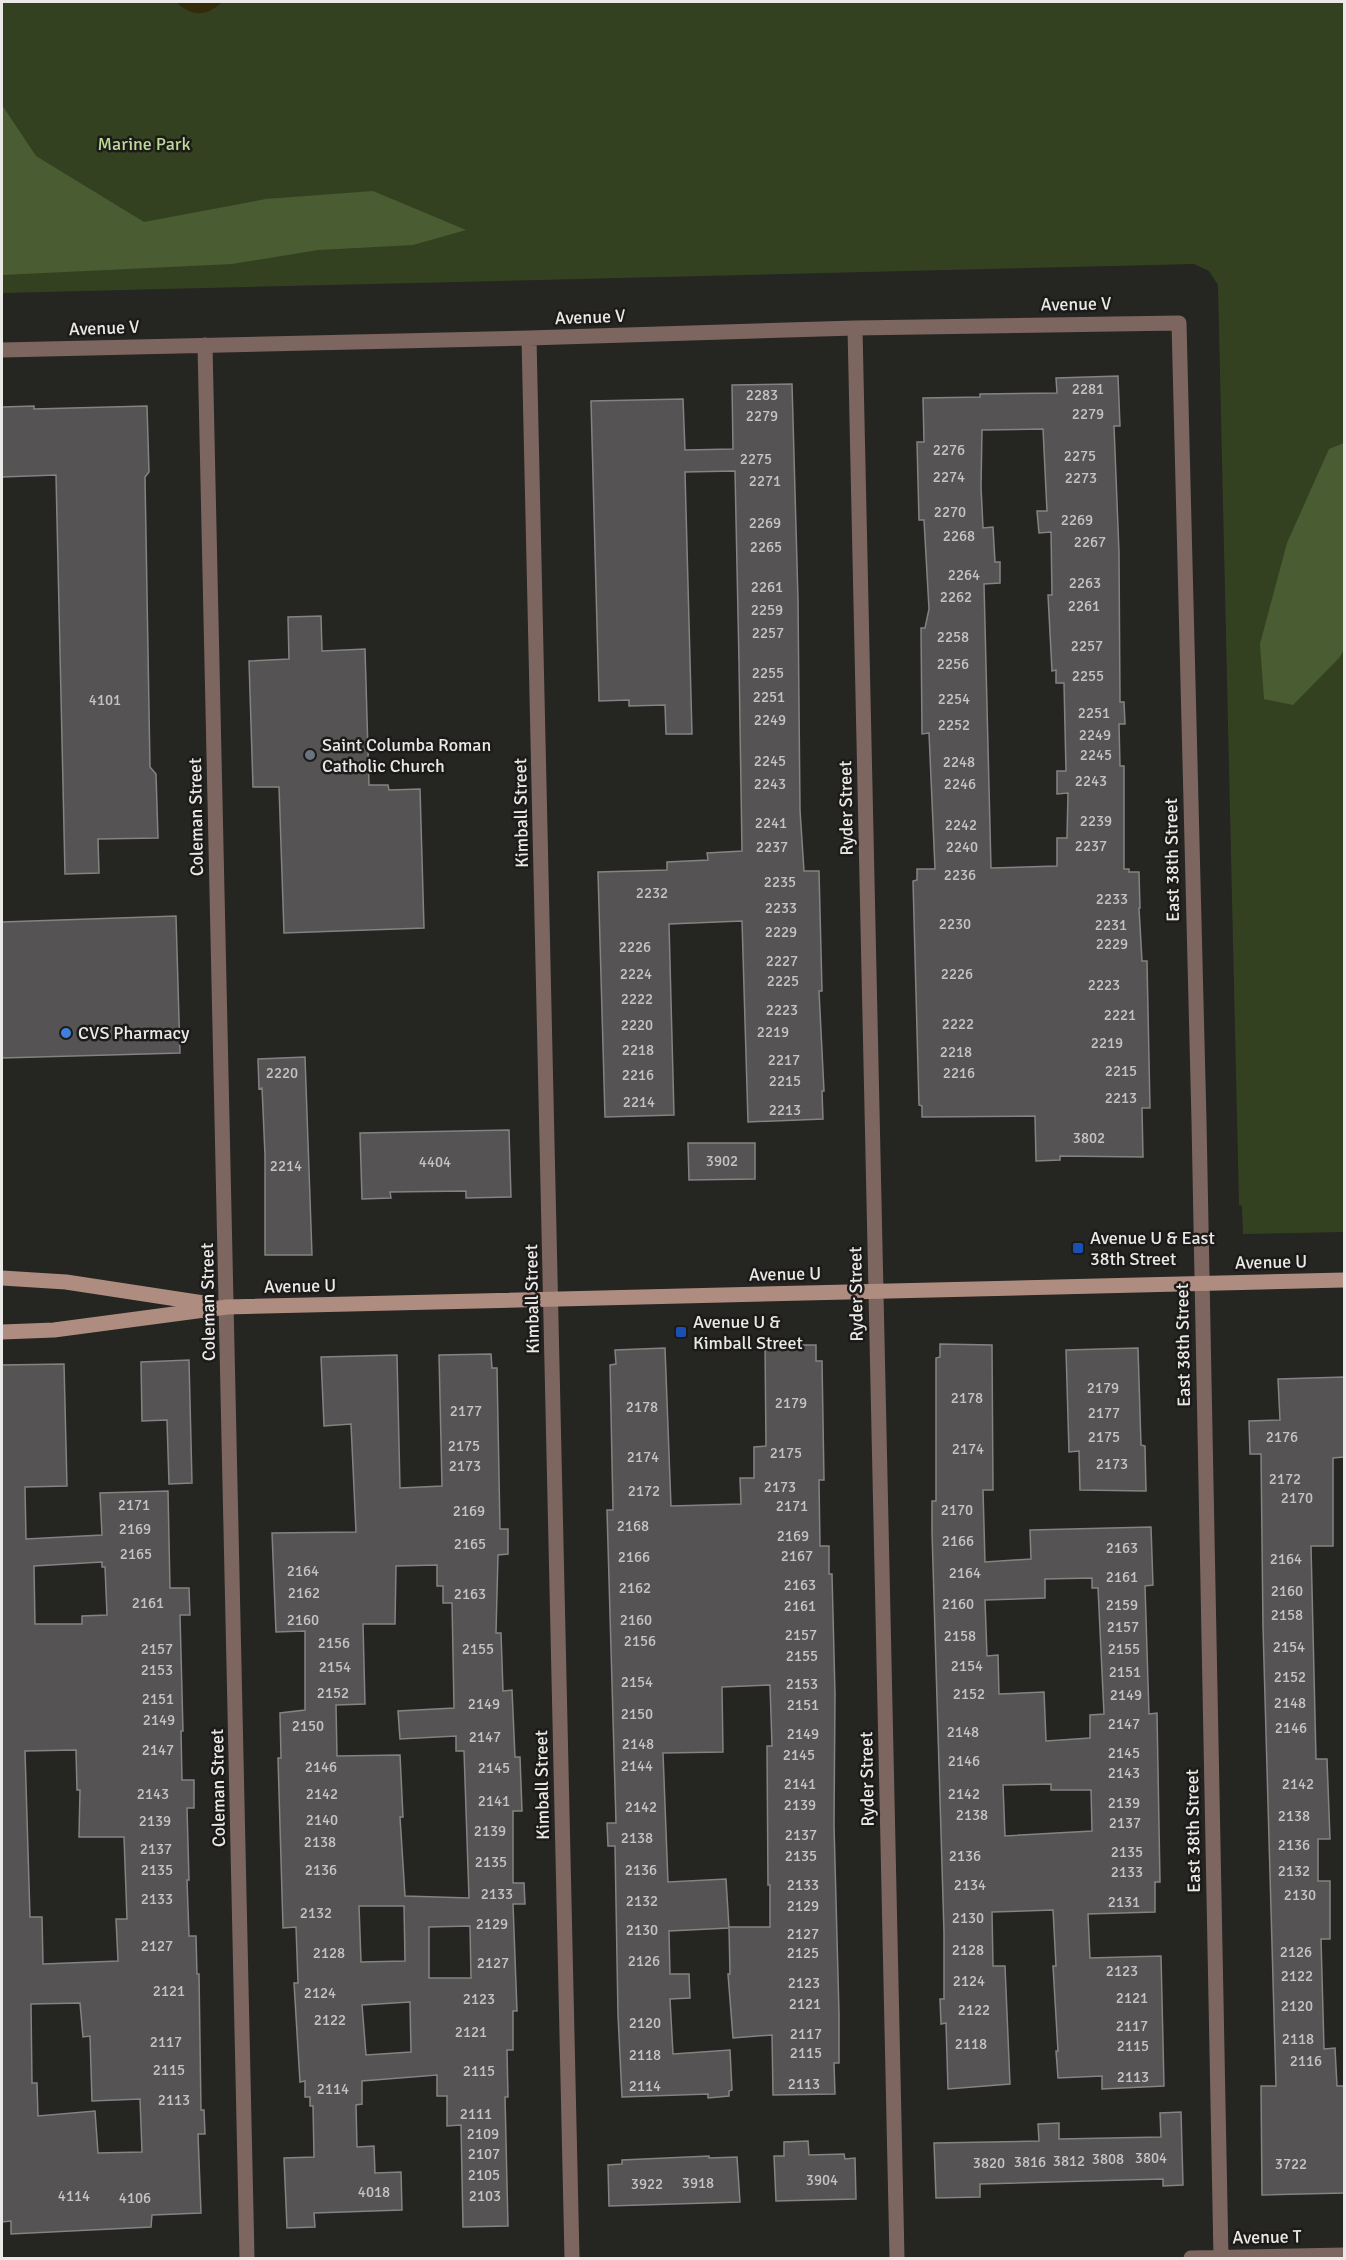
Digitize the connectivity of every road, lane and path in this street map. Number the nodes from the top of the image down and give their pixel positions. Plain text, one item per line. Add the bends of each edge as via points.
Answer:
1 (1179, 323) joint
2 (855, 328) junction
3 (529, 338) junction
4 (205, 345) junction
5 (2, 350) edge
6 (2, 1278) edge
7 (1344, 1280) edge
8 (1202, 1283) junction
9 (875, 1291) junction
10 (552, 1299) junction
11 (227, 1307) junction
12 (2, 1332) edge
13 (1344, 2255) edge
14 (1221, 2258) edge
15 (247, 2259) edge
16 (572, 2259) edge
17 (897, 2259) edge
18 (1191, 2259) edge

1 - 2 street, Avenue V
1 - 8 street, East 38th Street
2 - 3 street, Avenue V
2 - 9 street, Ryder Street
3 - 4 street, Avenue V
3 - 10 street, Kimball Street
4 - 5 street, Avenue V
4 - 11 street, Coleman Street
6 - 11 main road, Avenue U via 66,1282
7 - 8 main road, Avenue U
8 - 9 main road, Avenue U
8 - 14 street, East 38th Street
9 - 10 main road, Avenue U
9 - 17 street, Ryder Street
10 - 11 main road, Avenue U
10 - 16 street, Kimball Street
11 - 12 main road, Avenue U via 54,1330
11 - 15 street, Coleman Street
13 - 14 street, Avenue T
14 - 18 street, Avenue T

